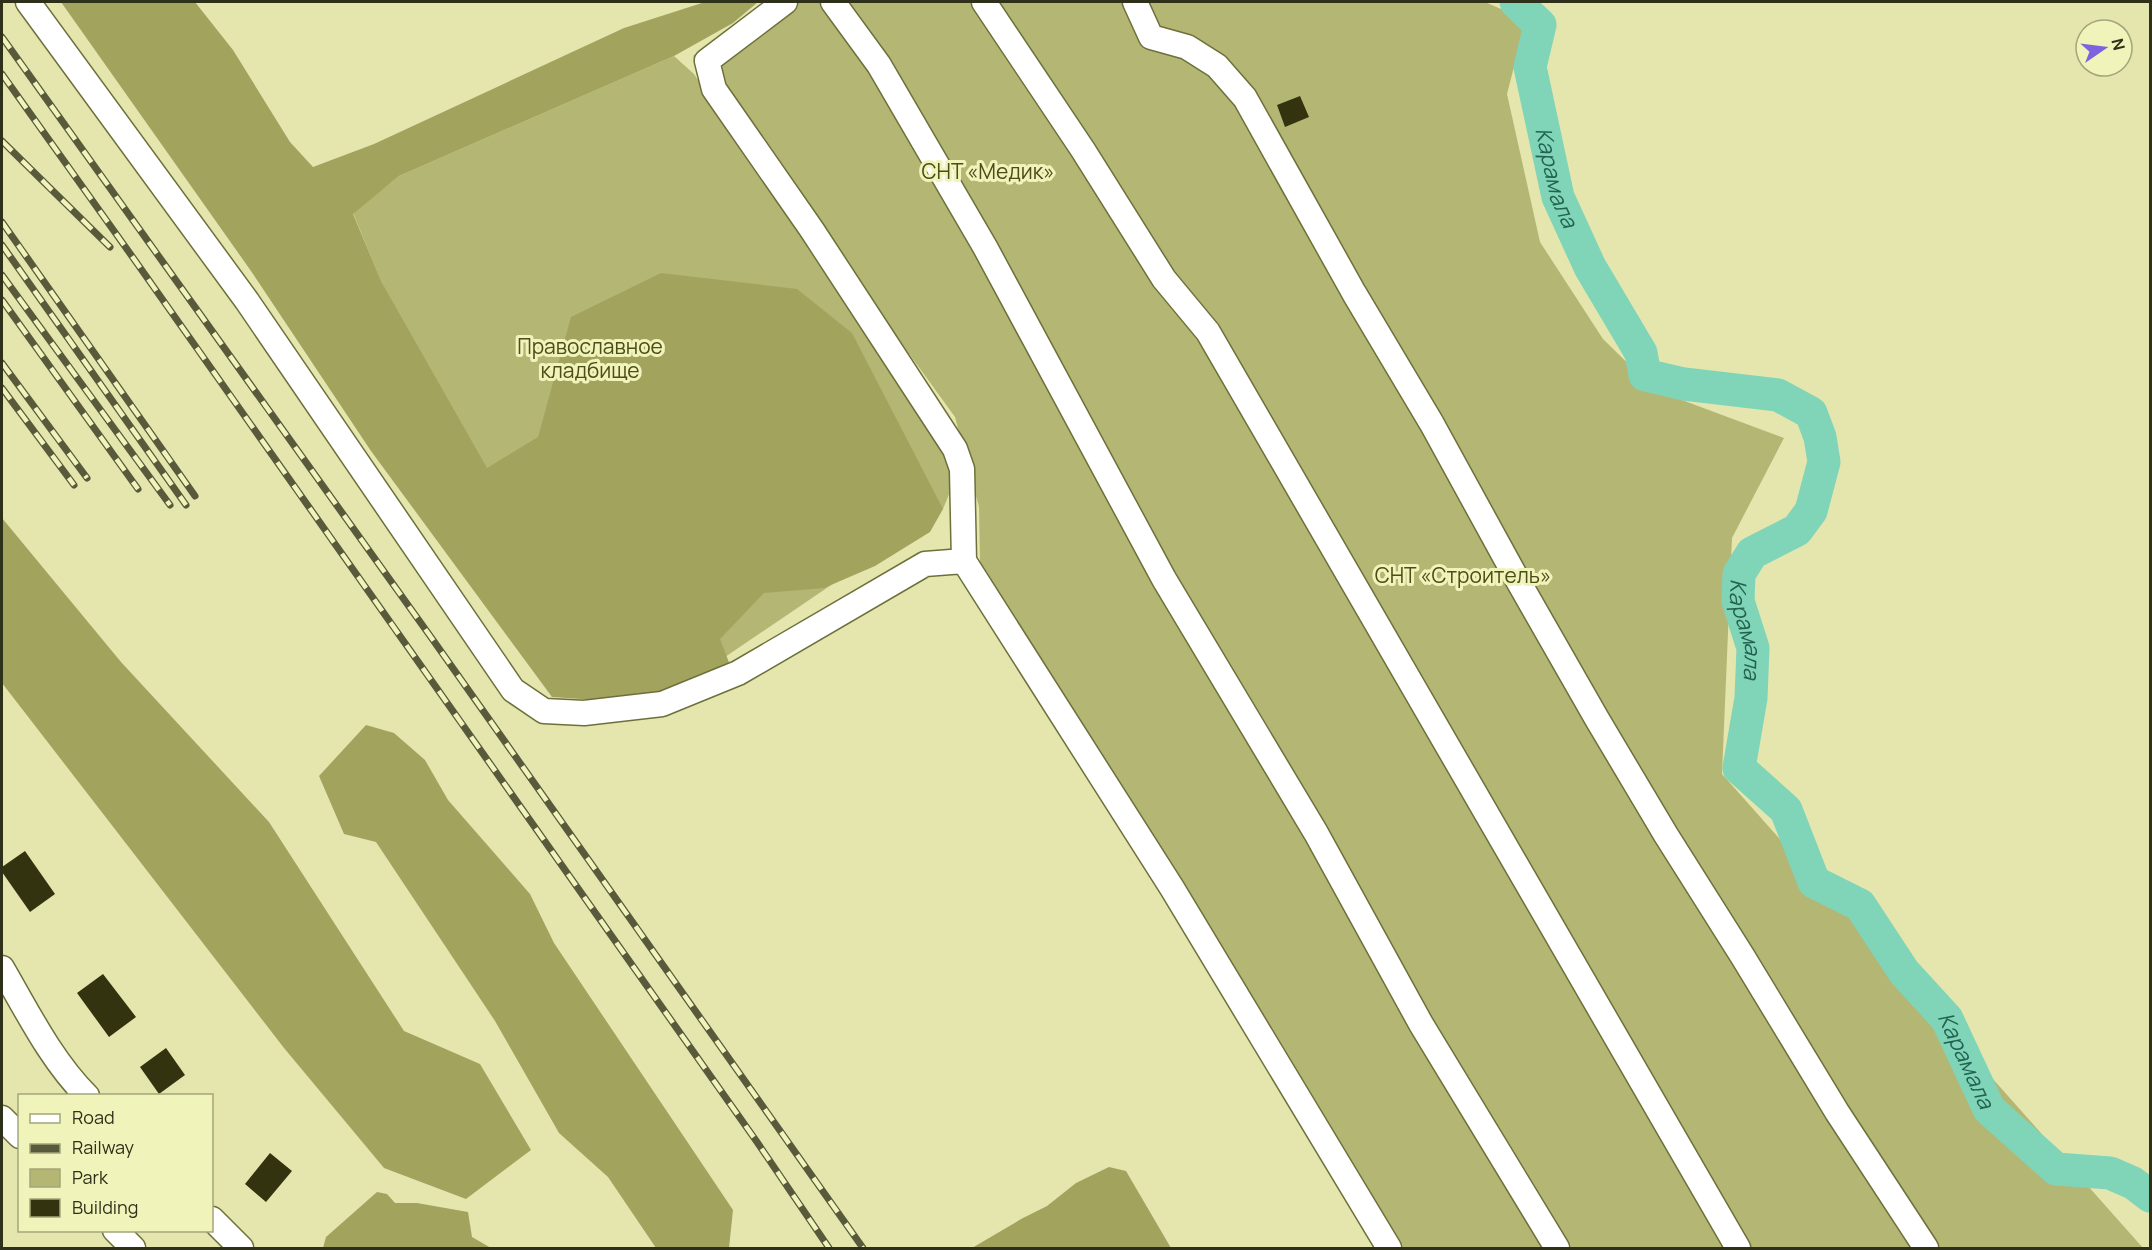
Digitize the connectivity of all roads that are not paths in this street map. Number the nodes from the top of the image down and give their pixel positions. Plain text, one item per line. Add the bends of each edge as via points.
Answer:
1 (28, 2) edge
2 (785, 2) edge
3 (833, 2) edge
4 (984, 2) edge
5 (1135, 2) edge
6 (964, 561) junction
7 (2, 968) edge
8 (86, 1094) edge
9 (2, 1118) edge
10 (18, 1134) edge
11 (213, 1220) edge
12 (117, 1232) edge
13 (133, 1248) edge
14 (241, 1248) edge
15 (1389, 1248) edge
16 (1557, 1248) edge
17 (1738, 1248) edge
18 (1926, 1248) edge

1 - 6 street via 247,301 513,690 544,711 584,713 662,704 738,673 925,564
2 - 6 street via 707,61 714,89 955,449 962,469
3 - 16 street via 879,65 985,247 1164,579 1316,833 1421,1024
4 - 17 street via 1164,279 1208,332
5 - 18 street via 1151,37 1187,47 1217,66 1245,98 1654,816
6 - 15 street via 1172,888
7 - 8 street via 33,1023
9 - 10 street
11 - 14 street
12 - 13 street

